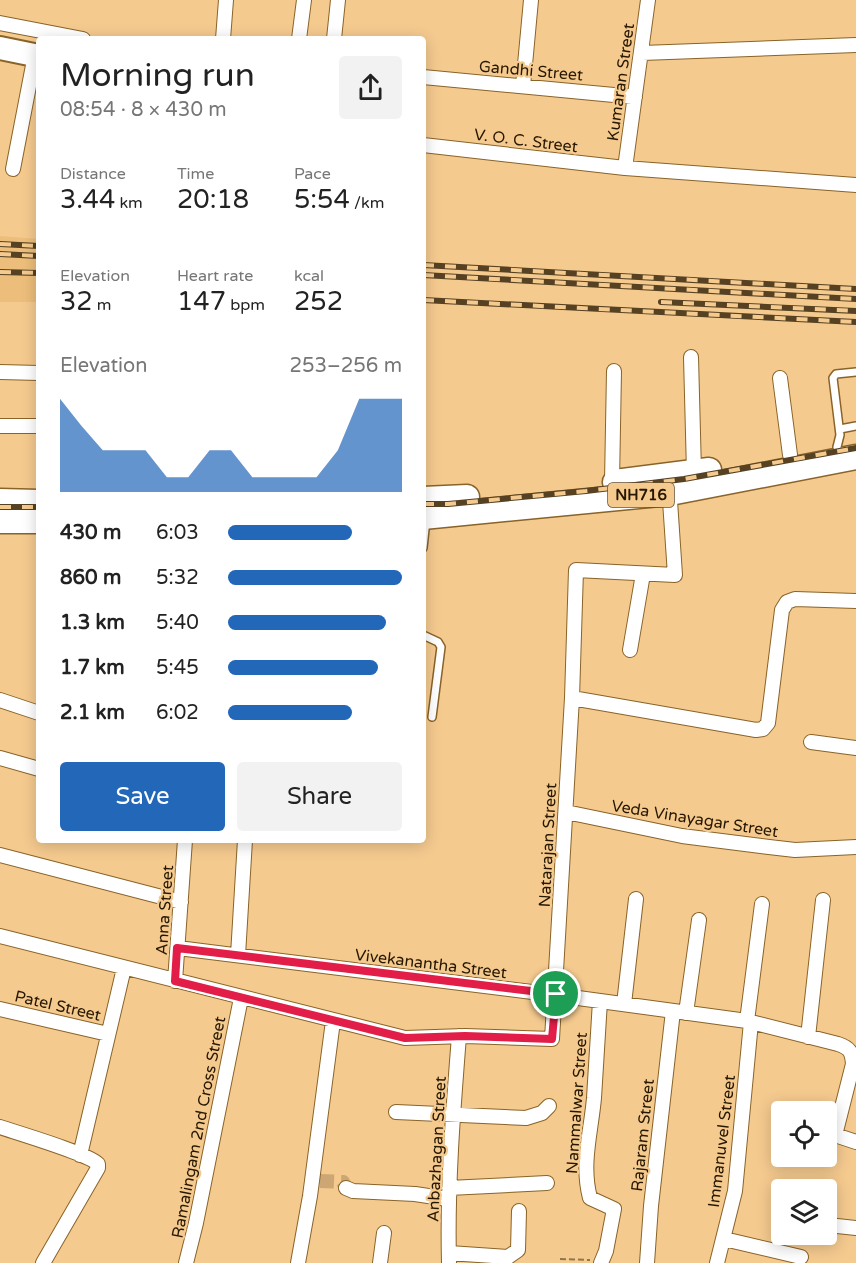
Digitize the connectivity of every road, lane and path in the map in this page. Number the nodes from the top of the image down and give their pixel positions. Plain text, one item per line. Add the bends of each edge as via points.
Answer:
1 (226, 0) edge
2 (303, 0) edge
3 (338, 0) edge
4 (531, 0) edge
5 (648, 0) edge
6 (0, 23) edge
7 (0, 34) edge
8 (67, 36) edge
9 (223, 36) edge
10 (299, 36) edge
11 (334, 36) edge
12 (856, 45) edge
13 (0, 48) edge
14 (36, 50) edge
15 (36, 51) edge
16 (642, 52) junction
17 (36, 60) edge
18 (426, 77) edge
19 (523, 86) junction
20 (635, 97) junction
21 (426, 145) edge
22 (625, 168) junction
23 (13, 169) dead end
24 (856, 185) edge
25 (691, 357) dead end
26 (614, 371) dead end
27 (0, 372) edge
28 (856, 372) edge
29 (36, 373) edge
30 (780, 378) dead end
31 (0, 426) edge
32 (36, 426) edge
33 (856, 426) edge
34 (847, 444) edge
35 (790, 455) junction
36 (694, 472) junction
37 (612, 482) junction
38 (669, 484) junction
39 (426, 508) edge
40 (426, 508) edge
41 (643, 574) junction
42 (856, 601) edge
43 (426, 636) edge
44 (630, 650) dead end
45 (572, 698) junction
46 (0, 700) edge
47 (36, 711) edge
48 (432, 717) dead end
49 (811, 742) dead end
50 (856, 748) edge
51 (0, 758) edge
52 (36, 768) edge
53 (566, 812) junction
54 (185, 843) edge
55 (245, 843) edge
56 (856, 847) edge
57 (0, 855) edge
58 (636, 899) dead end
59 (823, 900) dead end
60 (181, 902) junction
61 (762, 904) dead end
62 (699, 920) dead end
63 (0, 936) edge
64 (177, 948) junction
65 (238, 955) junction
66 (124, 968) junction
67 (175, 981) junction
68 (556, 994) junction
69 (241, 998) junction
70 (600, 1001) junction
71 (624, 1004) junction
72 (0, 1009) edge
73 (679, 1012) junction
74 (333, 1020) junction
75 (749, 1022) junction
76 (108, 1035) junction
77 (459, 1036) junction
78 (808, 1037) junction
79 (549, 1106) dead end
80 (396, 1112) dead end
81 (452, 1114) junction
82 (3, 1132) edge
83 (856, 1142) edge
84 (80, 1155) junction
85 (547, 1183) dead end
86 (346, 1188) tunnel mouth
87 (449, 1194) junction
88 (519, 1211) dead end
89 (837, 1225) edge
90 (856, 1228) edge
91 (384, 1233) dead end
92 (724, 1239) junction
93 (801, 1257) dead end
94 (449, 1258) edge
95 (560, 1259) dead end
96 (602, 1262) edge
97 (43, 1263) edge
98 (186, 1263) edge
99 (298, 1263) edge
100 (380, 1263) edge
101 (647, 1263) edge
102 (717, 1263) edge

1 - 9 street
2 - 10 street
3 - 11 street
4 - 19 street
5 - 16 street, Kumaran Street
6 - 8 street
7 - 14 main road
12 - 16 street
13 - 15 main road
16 - 20 street, Kumaran Street
17 - 23 street
18 - 19 street, Gandhi Street
19 - 20 street, Gandhi Street
20 - 22 street, Kumaran Street
21 - 22 street, V. O. C. Street
22 - 24 street, V. O. C. Street
25 - 36 street
26 - 37 street
27 - 29 street
28 - 34 lane via 836,374 833,378
30 - 35 street
31 - 32 street
33 - 34 lane
34 - 35 highway
34 - 38 highway, NH716
35 - 36 highway
36 - 38 highway
37 - 38 highway
37 - 39 highway via 451,499
38 - 40 highway, NH716
38 - 41 street via 675,575
41 - 44 street
41 - 45 street, Natarajan Street via 576,570
42 - 45 street via 787,602 782,610 768,723 763,729
43 - 48 lane via 441,647
45 - 53 street, Natarajan Street
46 - 47 street
49 - 50 street
51 - 52 street
53 - 56 street, Veda Vinayagar Street via 682,836 769,847
53 - 68 street, Natarajan Street
54 - 60 street, Anna Street
55 - 65 street
57 - 60 street
58 - 71 street
59 - 78 street
60 - 64 street, Anna Street
61 - 75 street, Immanuvel Street
62 - 73 street, Rajaram Street
63 - 66 street
64 - 65 street, Vivekanantha Street
64 - 67 street, Anna Street
65 - 68 street, Vivekanantha Street
66 - 67 street
66 - 76 street
67 - 69 street
68 - 70 street, Vivekanantha Street
68 - 77 street, Natarajan Street via 552,1039
69 - 74 street
69 - 98 street, Ramalingam 2nd Cross Street
70 - 71 street, Vivekanantha Street
70 - 96 street, Nammalwar Street via 594,1099 585,1164 590,1198 614,1209
71 - 73 street, Vivekanantha Street
72 - 76 street, Patel Street
73 - 75 street, Vivekanantha Street
73 - 101 street, Rajaram Street via 651,1206
74 - 77 street via 405,1038
74 - 99 street via 316,1181
75 - 78 street, Vivekanantha Street
75 - 92 street, Immanuvel Street via 735,1191
76 - 84 street
77 - 81 street, Anbazhagan Street
78 - 83 street, Vivekanantha Street via 846,1046 852,1053 853,1064 835,1135
79 - 81 street via 526,1118
80 - 81 street
81 - 87 street, Anbazhagan Street
82 - 84 street
84 - 97 street via 96,1161 98,1168
85 - 87 street
86 - 87 street via 365,1193
87 - 94 street, Anbazhagan Street
88 - 94 street via 518,1250 514,1254
89 - 90 street
91 - 100 street
92 - 93 street
92 - 102 street, Immanuvel Street
95 - 96 path

